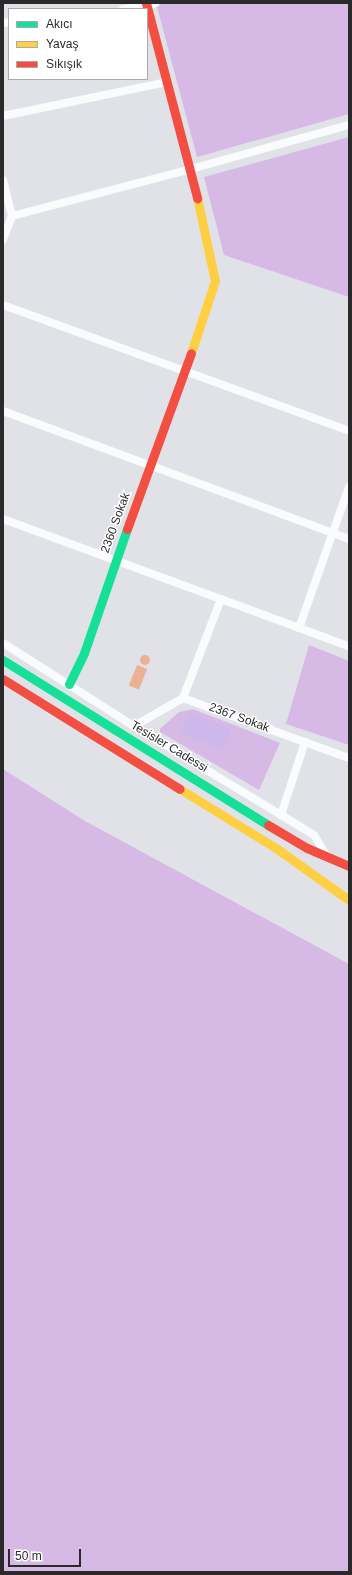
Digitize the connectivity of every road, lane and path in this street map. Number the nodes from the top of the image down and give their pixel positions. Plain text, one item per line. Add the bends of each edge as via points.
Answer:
1 (156, 3) edge
2 (146, 5) edge
3 (129, 8) edge
4 (148, 12) edge
5 (167, 82) junction
6 (3, 116) edge
7 (349, 125) edge
8 (191, 170) junction
9 (3, 180) edge
10 (12, 216) junction
11 (3, 240) edge
12 (3, 305) edge
13 (185, 371) junction
14 (3, 411) edge
15 (349, 431) edge
16 (150, 465) junction
17 (349, 488) edge
18 (3, 519) edge
19 (333, 533) junction
20 (349, 539) edge
21 (115, 560) junction
22 (221, 599) junction
23 (299, 628) junction
24 (3, 643) edge
25 (349, 646) edge
26 (3, 660) edge
27 (3, 679) edge
28 (69, 684) junction
29 (183, 698) junction
30 (134, 726) junction
31 (305, 742) junction
32 (349, 758) edge
33 (281, 815) junction
34 (328, 857) junction
35 (349, 866) edge
36 (349, 900) edge

1 - 2 street
2 - 3 street
4 - 5 main road, 2360 Sokak
5 - 6 street
5 - 8 main road, 2360 Sokak
7 - 8 street
8 - 10 street
8 - 13 main road, 2360 Sokak via 214,281
9 - 10 street
10 - 11 street
12 - 13 street
13 - 15 street
13 - 16 main road, 2360 Sokak
14 - 16 street
16 - 19 street
16 - 21 main road, 2360 Sokak
17 - 19 street
18 - 21 street
19 - 20 street
19 - 23 street
21 - 22 street
21 - 28 main road, 2360 Sokak via 84,653
22 - 23 street
22 - 29 street
23 - 25 street
24 - 28 street, Tesisler Cadessi
26 - 34 main road via 284,835
27 - 36 main road via 276,848
28 - 30 street, Tesisler Cadessi
29 - 30 street
29 - 31 street, 2367 Sokak
30 - 33 street, Tesisler Cadessi
31 - 32 street, 2367 Sokak
31 - 33 street
33 - 34 street, Tesisler Cadessi via 314,835
34 - 35 main road

